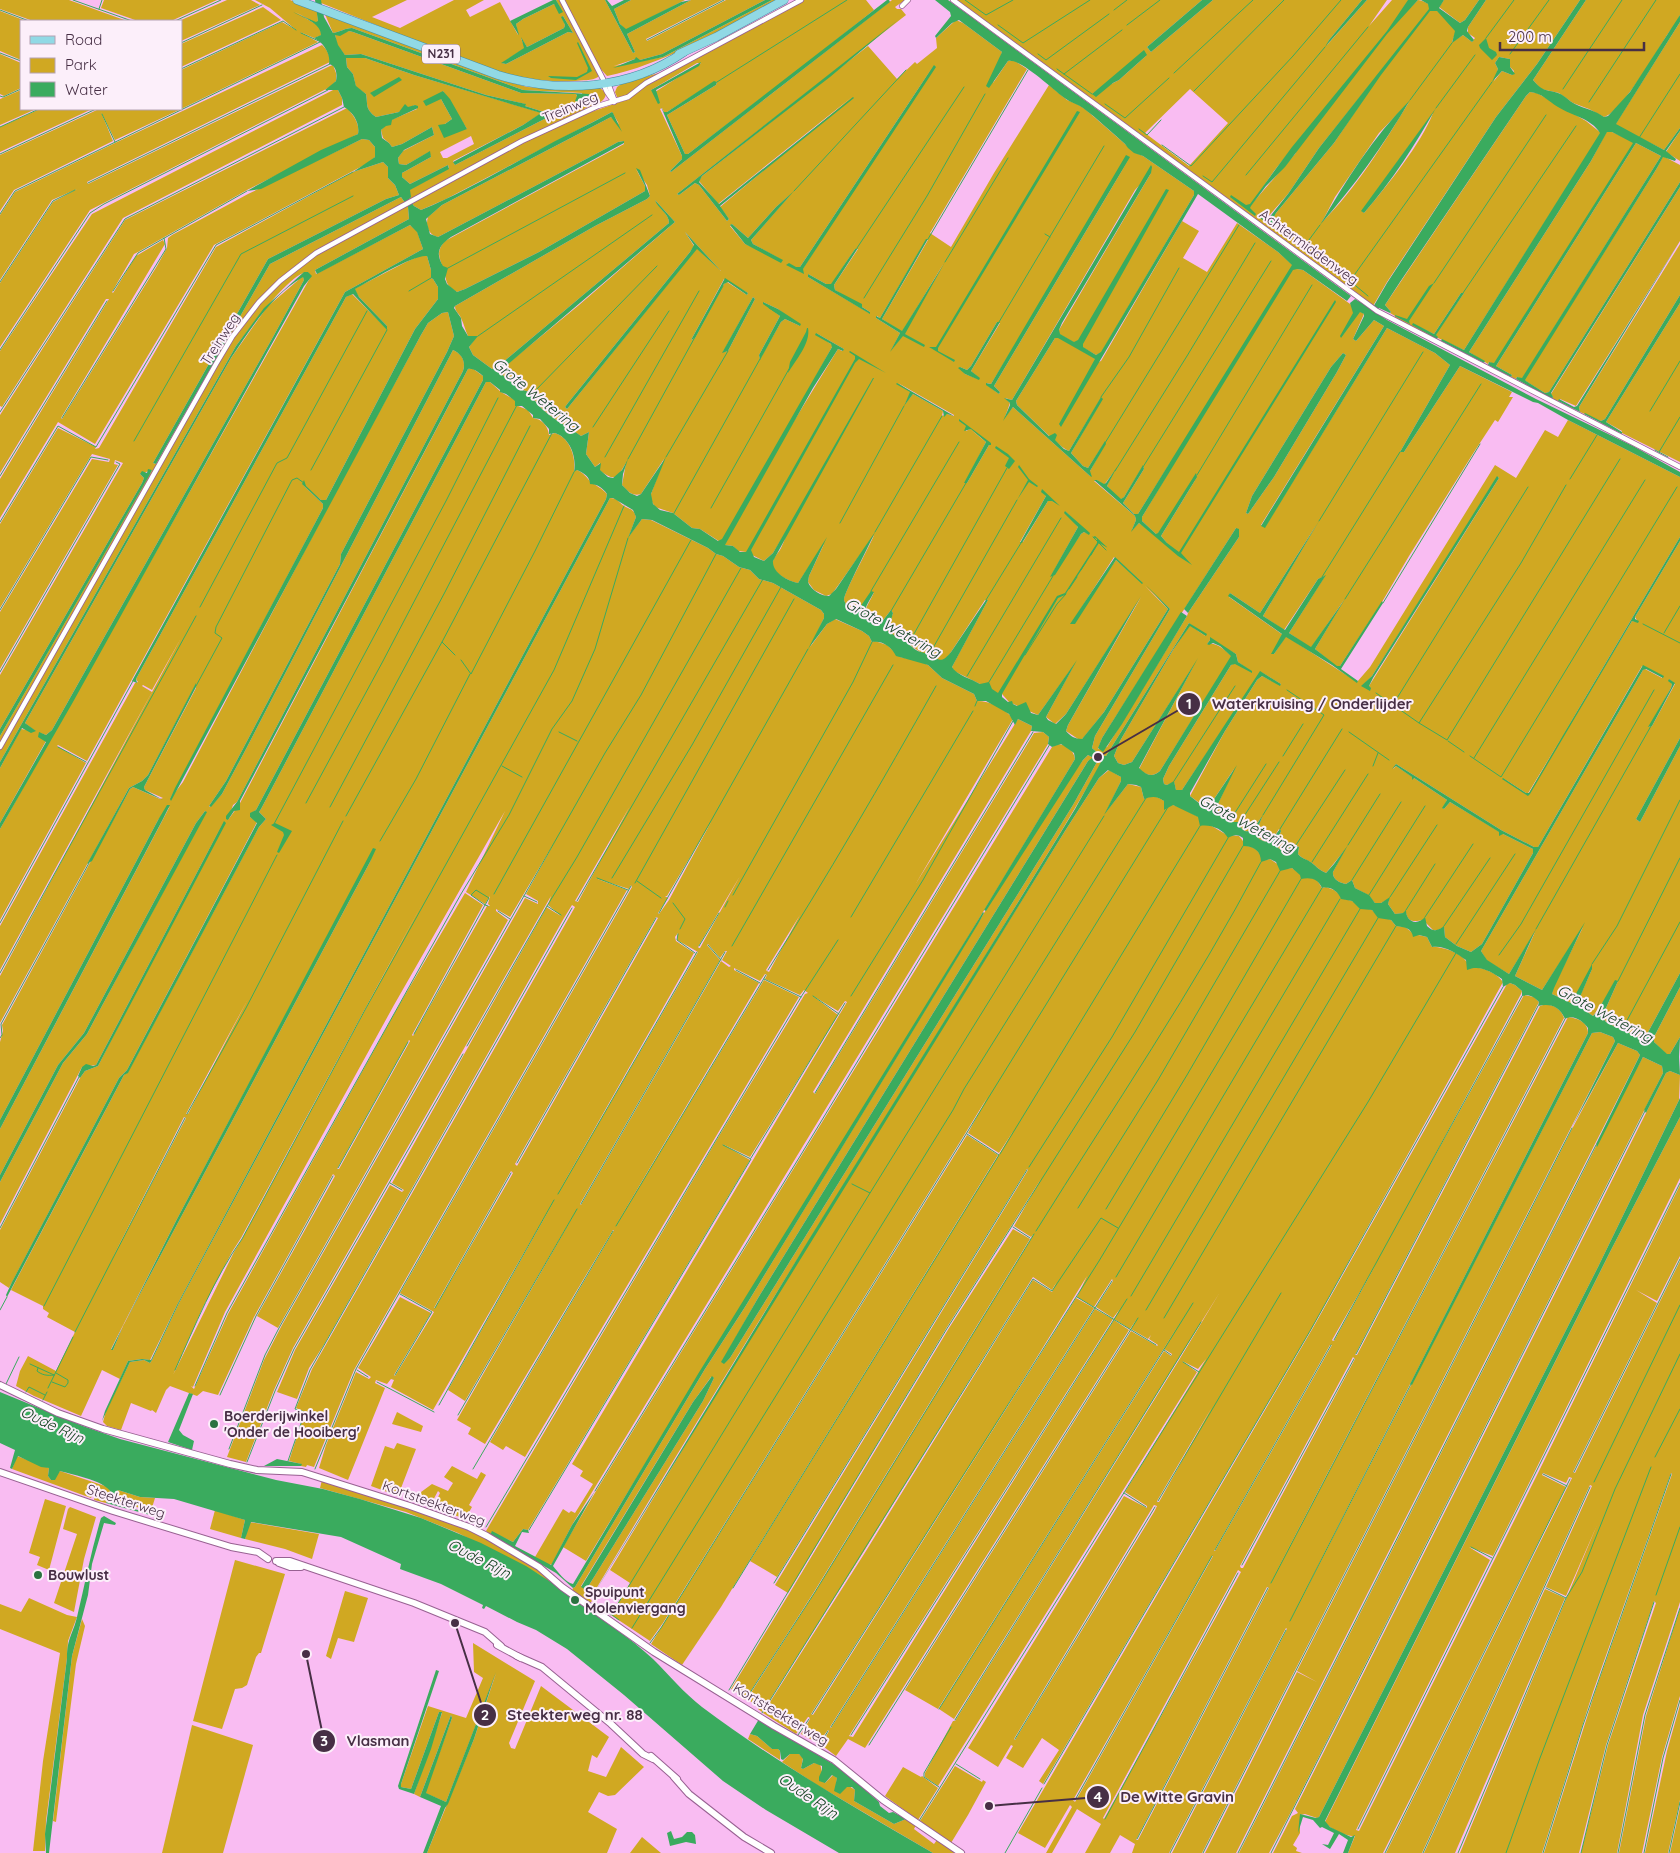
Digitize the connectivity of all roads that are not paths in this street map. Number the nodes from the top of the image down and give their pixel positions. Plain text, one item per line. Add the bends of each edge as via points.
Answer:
1 (297, 0) edge
2 (562, 0) edge
3 (784, 0) edge
4 (800, 0) edge
5 (908, 0) edge
6 (953, 0) edge
7 (902, 6) dead end
8 (605, 82) junction
9 (614, 102) junction
10 (1680, 467) edge
11 (0, 748) edge
12 (0, 1385) edge
13 (0, 1472) edge
14 (771, 1853) edge
15 (961, 1853) edge

1 - 8 main road, N231 via 530,84 577,87
2 - 8 street, Treinweg
3 - 8 main road, N231 via 668,63 644,73
4 - 9 street, Treinweg
5 - 7 street
6 - 10 street, Achtermiddenweg via 1372,307
8 - 9 street, Treinweg
9 - 11 street, Treinweg via 542,131 413,199 304,261 269,292 247,317 216,364
12 - 15 street, Kortsteekterweg via 58,1413 104,1429 257,1470 302,1472 469,1527 539,1567 654,1652 834,1760 883,1800
13 - 14 street, Steekterweg via 231,1547 258,1552 268,1559 290,1561 406,1600 479,1630 527,1663 550,1674 650,1754 694,1797

